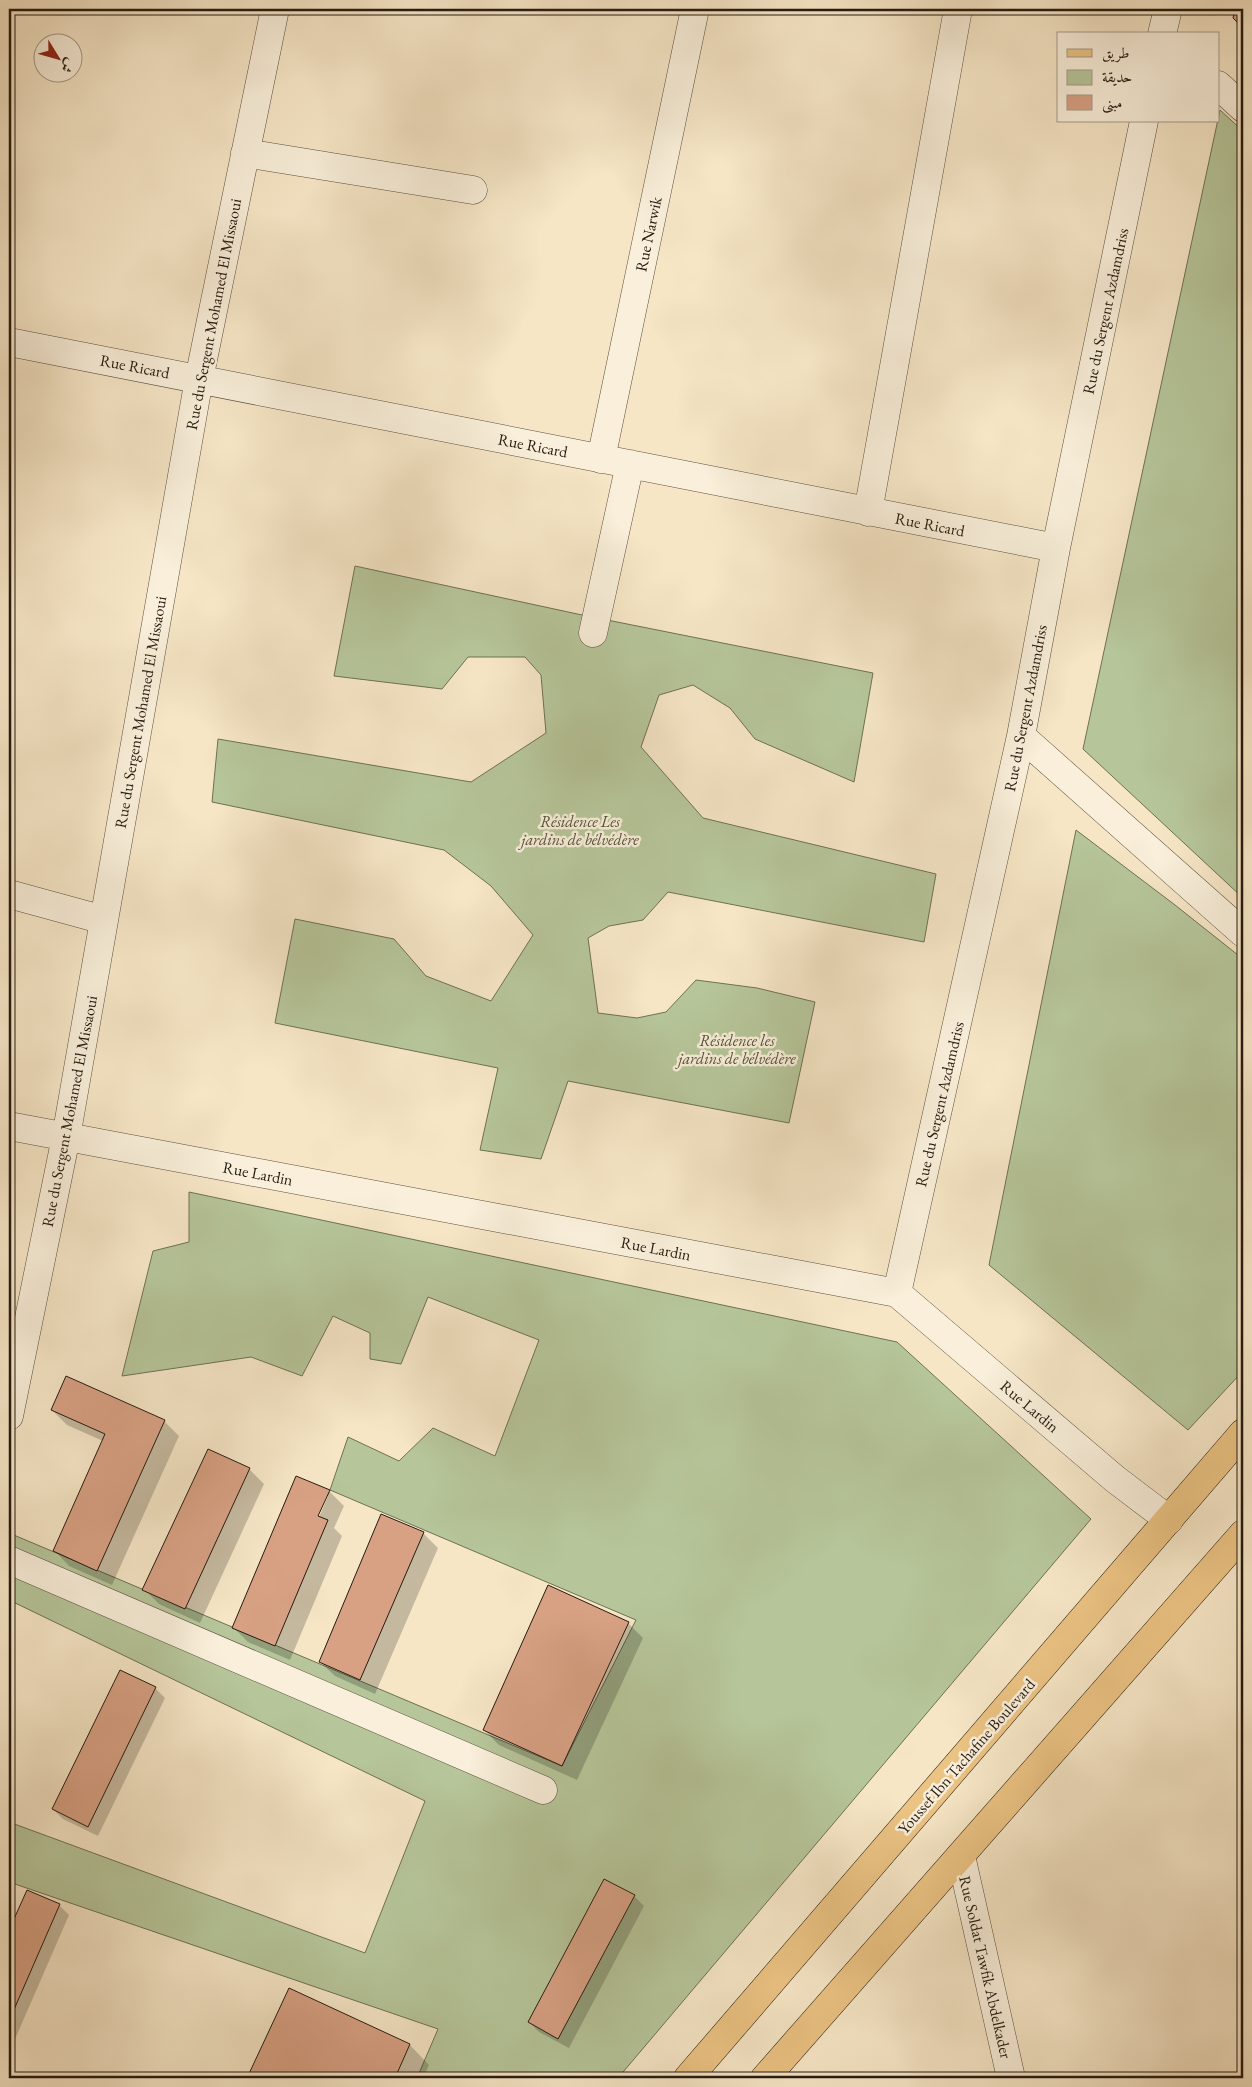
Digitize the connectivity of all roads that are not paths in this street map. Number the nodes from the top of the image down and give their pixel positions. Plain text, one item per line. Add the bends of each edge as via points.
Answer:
1 (275, 9) edge
2 (695, 9) edge
3 (958, 9) edge
4 (1168, 9) edge
5 (1162, 32) edge
6 (1220, 87) edge
7 (1243, 108) edge
8 (1144, 122) edge
9 (246, 153) junction
10 (473, 190) dead end
11 (9, 342) edge
12 (199, 379) junction
13 (602, 459) junction
14 (630, 464) junction
15 (868, 512) junction
16 (1056, 548) junction
17 (593, 633) dead end
18 (1021, 736) junction
19 (9, 894) edge
20 (104, 920) junction
21 (1243, 933) edge
22 (9, 1126) edge
23 (66, 1137) junction
24 (897, 1293) junction
25 (9, 1416) edge
26 (1243, 1433) edge
27 (1169, 1520) junction
28 (1243, 1534) edge
29 (9, 1560) edge
30 (543, 1790) dead end
31 (961, 1856) junction
32 (688, 2078) edge
33 (765, 2078) edge
34 (1011, 2078) edge

1 - 9 street, Rue du Sergent Mohamed El Missaoui
2 - 13 street, Rue Narwik
3 - 15 street
4 - 5 street
6 - 7 street
8 - 16 street, Rue du Sergent Azdamdriss
9 - 10 street
9 - 12 street, Rue du Sergent Mohamed El Missaoui
11 - 12 street, Rue Ricard
12 - 13 street, Rue Ricard
12 - 20 street, Rue du Sergent Mohamed El Missaoui
13 - 14 street, Rue Ricard
14 - 15 street, Rue Ricard
14 - 17 street
15 - 16 street, Rue Ricard
16 - 18 street, Rue du Sergent Azdamdriss
18 - 21 street
18 - 24 street, Rue du Sergent Azdamdriss
19 - 20 street
20 - 23 street, Rue du Sergent Mohamed El Missaoui
22 - 23 street, Rue Lardin
23 - 24 street, Rue Lardin
23 - 25 street, Rue du Sergent Mohamed El Missaoui
24 - 27 street, Rue Lardin via 1115,1479
26 - 27 main road, Youssef Ibn Tachafine Boulevard
27 - 32 main road, Youssef Ibn Tachafine Boulevard
28 - 31 main road
29 - 30 street
31 - 33 main road
31 - 34 street, Rue Soldat Tawfik Abdelkader

